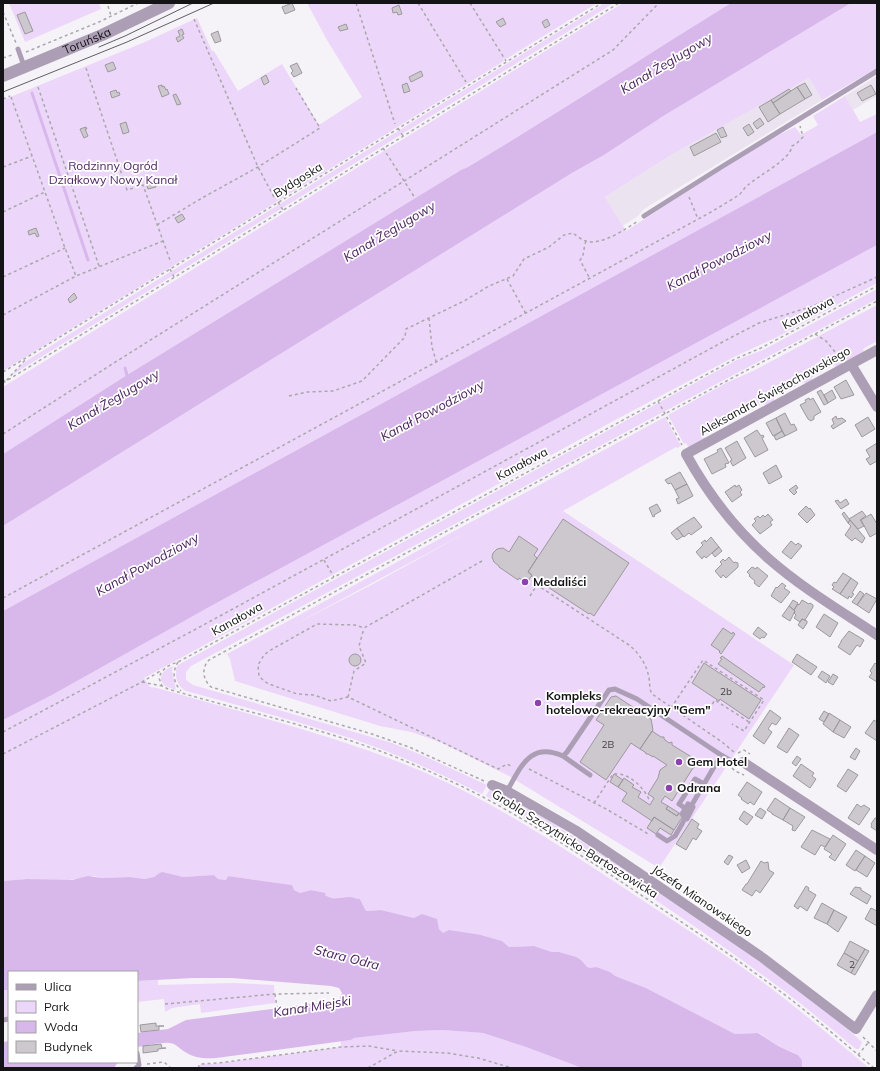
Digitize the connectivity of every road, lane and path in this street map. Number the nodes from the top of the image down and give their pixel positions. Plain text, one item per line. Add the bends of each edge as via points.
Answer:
1 (138, 3) edge
2 (169, 3) edge
3 (356, 3) edge
4 (418, 3) edge
5 (470, 3) edge
6 (602, 3) edge
7 (619, 3) edge
8 (660, 3) edge
9 (3, 12) edge
10 (194, 19) dead end
11 (17, 52) junction
12 (3, 58) edge
13 (506, 62) junction
14 (25, 67) junction
15 (86, 68) dead end
16 (877, 71) edge
17 (3, 76) edge
18 (466, 82) dead end
19 (38, 87) dead end
20 (296, 88) dead end
21 (3, 99) edge
22 (798, 120) junction
23 (395, 124) dead end
24 (398, 128) junction
25 (403, 136) junction
26 (384, 148) junction
27 (32, 156) junction
28 (3, 167) edge
29 (258, 167) junction
30 (405, 181) junction
31 (686, 190) junction
32 (45, 192) junction
33 (415, 198) dead end
34 (275, 199) dead end
35 (278, 202) junction
36 (283, 210) junction
37 (3, 212) edge
38 (644, 216) joint
39 (698, 219) junction
40 (157, 225) junction
41 (163, 241) junction
42 (586, 241) junction
43 (65, 248) junction
44 (171, 263) dead end
45 (99, 266) junction
46 (170, 269) junction
47 (76, 276) junction
48 (3, 277) edge
49 (174, 277) junction
50 (877, 277) edge
51 (507, 278) junction
52 (590, 279) junction
53 (877, 286) edge
54 (877, 301) edge
55 (526, 314) junction
56 (3, 315) edge
57 (429, 318) junction
58 (815, 334) junction
59 (877, 350) edge
60 (27, 358) junction
61 (437, 362) junction
62 (849, 365) junction
63 (3, 372) edge
64 (3, 380) edge
65 (4, 383) edge
66 (289, 396) dead end
67 (658, 400) junction
68 (877, 406) edge
69 (665, 414) junction
70 (3, 434) edge
71 (686, 454) junction
72 (324, 559) junction
73 (482, 562) dead end
74 (334, 577) junction
75 (530, 596) dead end
76 (3, 598) edge
77 (364, 628) junction
78 (877, 635) edge
79 (178, 662) junction
80 (163, 670) junction
81 (142, 682) junction
82 (162, 686) junction
83 (184, 693) junction
84 (348, 697) junction
85 (671, 708) junction
86 (709, 709) dead end
87 (750, 722) junction
88 (732, 724) dead end
89 (3, 732) edge
90 (3, 754) edge
91 (721, 755) junction
92 (563, 756) junction
93 (743, 762) junction
94 (520, 767) junction
95 (590, 775) dead end
96 (704, 784) junction
97 (492, 785) joint
98 (507, 790) junction
99 (594, 802) junction
100 (650, 802) dead end
101 (688, 808) junction
102 (686, 817) junction
103 (658, 835) joint
104 (877, 850) edge
105 (329, 993) dead end
106 (275, 994) junction
107 (877, 995) edge
108 (165, 1004) dead end
109 (277, 1008) dead end
110 (398, 1051) junction
111 (877, 1051) edge
112 (858, 1055) junction
113 (138, 1066) edge
114 (171, 1068) edge
115 (198, 1068) edge
116 (368, 1068) edge
117 (512, 1068) edge
118 (874, 1068) edge

1 - 11 path via 98,22
2 - 14 street, Toruńska via 117,29
3 - 23 path
4 - 18 path
5 - 13 path
6 - 13 path, Bydgoska
7 - 25 path
8 - 30 path via 613,50
9 - 11 path
10 - 29 path
11 - 12 path
11 - 14 lane
13 - 24 path, Bydgoska
14 - 17 street, Toruńska
15 - 40 path via 127,190 143,185
16 - 22 lane
19 - 45 path
20 - 29 path via 320,128
21 - 27 path via 11,96
22 - 31 lane
22 - 39 path via 803,137 786,155 740,194
24 - 25 path
24 - 35 path, Bydgoska
25 - 26 path
26 - 30 path
26 - 36 path
27 - 28 path
27 - 32 path
29 - 34 path
29 - 40 path
30 - 33 path
30 - 70 path
31 - 38 lane
31 - 39 path
32 - 37 path
32 - 43 path
35 - 36 path
35 - 46 path, Bydgoska
36 - 49 path
38 - 42 path via 614,235 595,242
39 - 52 path
40 - 41 path
41 - 44 path
41 - 45 path
42 - 51 path via 573,233 564,235 549,247 524,259 512,276
42 - 52 path via 580,260
43 - 47 path
43 - 48 path
45 - 47 path
46 - 49 path
46 - 60 path, Bydgoska
47 - 56 path
49 - 65 path
50 - 72 path via 813,306 759,323
51 - 55 path
51 - 57 path
52 - 55 path
53 - 67 path, Kanałowa
54 - 58 path
55 - 61 path
57 - 61 path via 432,347
57 - 66 path via 406,329 405,337 362,381 333,391
58 - 62 path
58 - 69 path
59 - 62 street, Aleksandra Świętochowskiego
60 - 63 path, Bydgoska
60 - 65 path
61 - 76 path
62 - 68 street
62 - 71 street, Aleksandra Świętochowskiego
64 - 65 path
67 - 69 path
67 - 74 path, Kanałowa
69 - 71 path
69 - 97 path via 554,472 205,664 204,673 211,687 396,742
71 - 78 street via 711,495 759,550 810,591
72 - 74 path
72 - 89 path
73 - 77 path
74 - 79 path, Kanałowa
75 - 85 path via 537,585 629,645 644,663 652,694
77 - 84 path via 359,646 366,663 354,671
77 - 84 path via 355,625 317,624 264,655 258,665 259,676 264,681 297,694 314,695 331,701
79 - 80 path, Kanałowa
79 - 83 path via 174,677 178,688
80 - 81 path, Kanałowa
80 - 82 path via 159,678
81 - 82 path, Grobla Szczytnicko-Bartoszowicka
81 - 90 path, Kanałowa
82 - 83 path, Grobla Szczytnicko-Bartoszowicka
83 - 112 path, Grobla Szczytnicko-Bartoszowicka via 364,745 483,797 579,854 683,923 768,982
84 - 94 path via 498,769 507,764
85 - 87 path via 703,660 764,700
85 - 93 path via 722,742
86 - 87 path via 715,700
87 - 88 path via 744,731
91 - 92 lane via 637,699 614,688 609,690 572,747
91 - 93 lane via 731,761
91 - 96 lane
92 - 94 lane via 544,752 528,757
92 - 95 lane
93 - 104 street
94 - 98 lane
94 - 99 path
96 - 101 lane
96 - 101 lane via 695,779 679,804
97 - 98 street, Józefa Mianowskiego
98 - 107 street, Józefa Mianowskiego via 574,830 750,949 856,1029
99 - 100 path via 613,774 621,773 640,785
99 - 103 path via 655,838
101 - 102 lane via 682,814
101 - 102 lane via 693,807 687,819
102 - 103 lane via 675,836 667,840
105 - 106 path
106 - 108 path
106 - 109 path
110 - 115 path via 369,1046 341,1047 200,1064
110 - 116 path
110 - 117 path via 447,1052
111 - 112 path via 868,1043
112 - 118 path, Grobla Szczytnicko-Bartoszowicka
113 - 114 path via 164,1062

